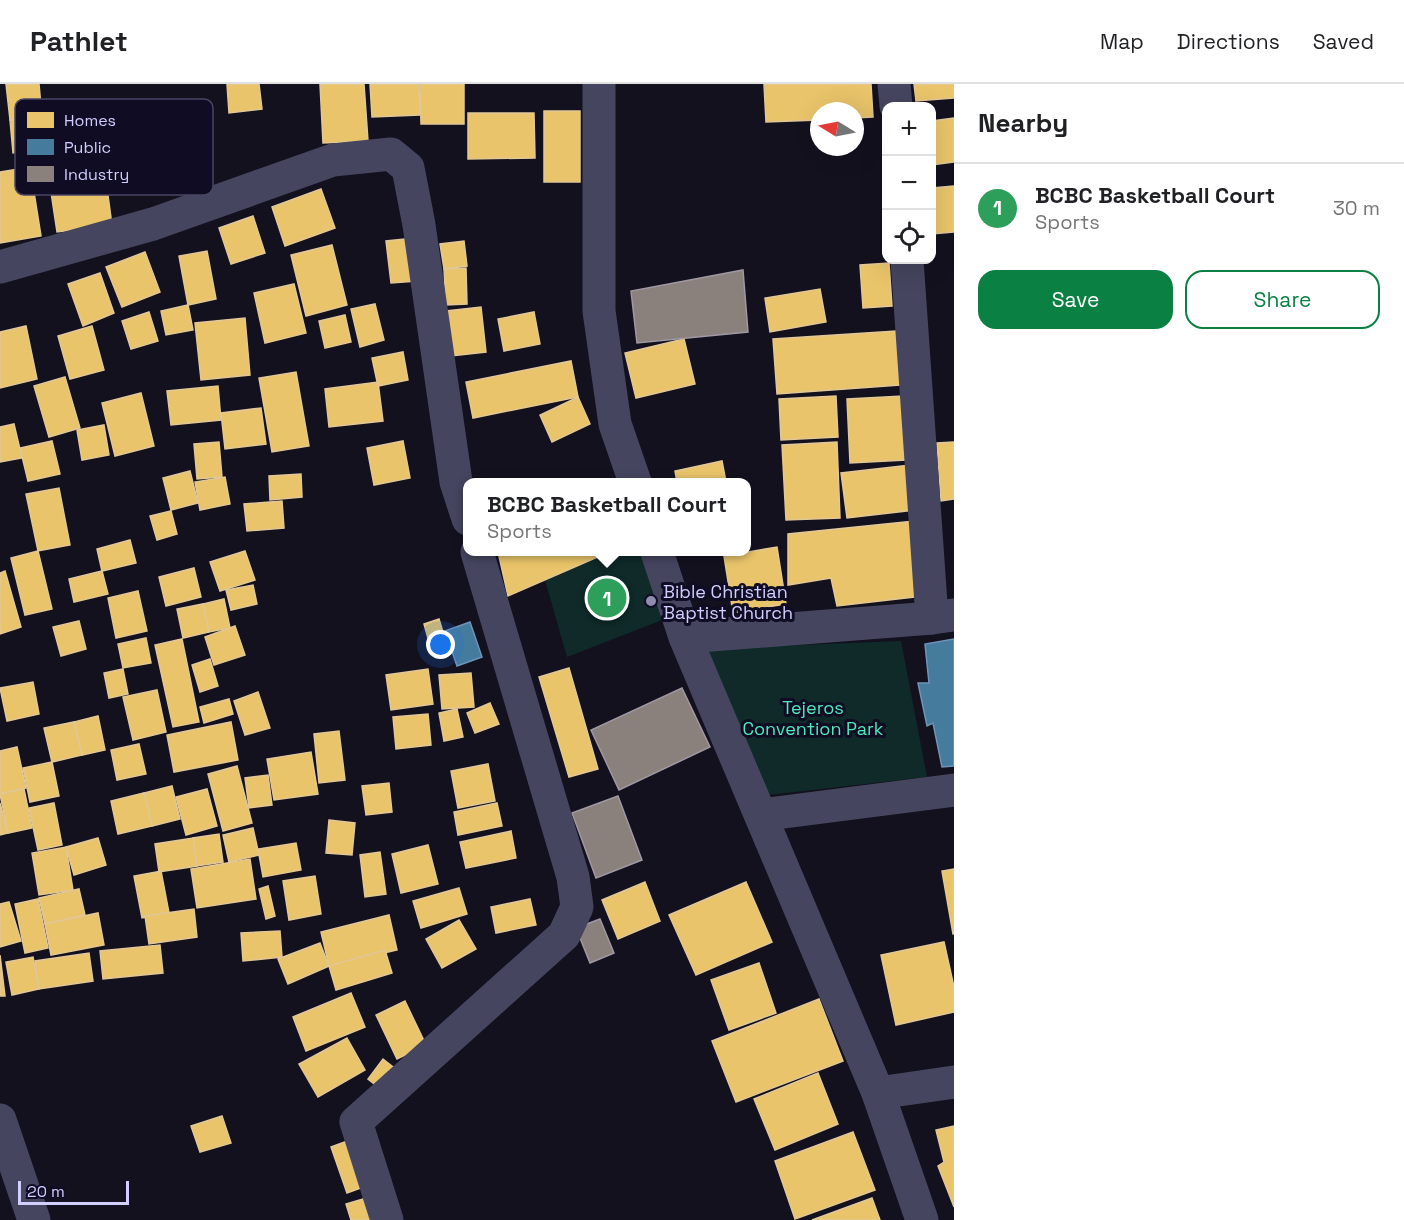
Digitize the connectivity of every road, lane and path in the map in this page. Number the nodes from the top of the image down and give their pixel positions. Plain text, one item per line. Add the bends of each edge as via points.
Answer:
1 (599, 84) edge
2 (894, 84) edge
3 (896, 102) edge
4 (907, 264) edge
5 (0, 267) edge
6 (633, 478) edge
7 (463, 504) edge
8 (478, 556) edge
9 (658, 556) edge
10 (943, 616) edge
11 (686, 637) junction
12 (954, 789) edge
13 (761, 815) junction
14 (954, 1082) edge
15 (878, 1093) junction
16 (0, 1120) edge
17 (34, 1220) edge
18 (387, 1220) edge
19 (922, 1220) edge

1 - 6 street via 599,311 615,424
2 - 3 street
4 - 10 street
5 - 7 street via 153,224 333,160 391,154 408,168 456,482
8 - 18 street via 573,878 577,907 564,935 356,1122
9 - 11 street
10 - 11 street
11 - 13 street
12 - 13 street
13 - 15 street
14 - 15 street
15 - 19 street
16 - 17 street

